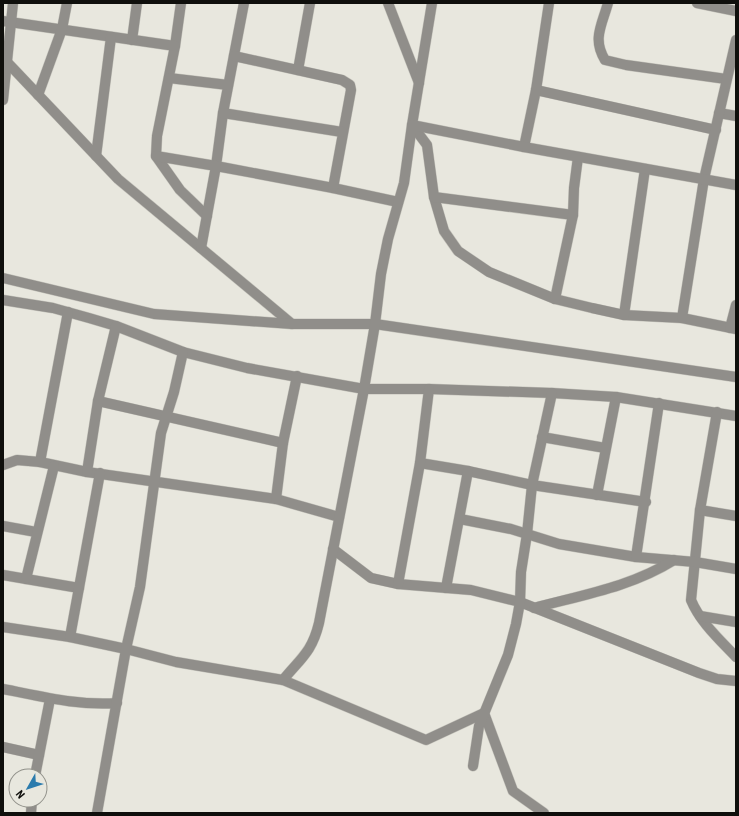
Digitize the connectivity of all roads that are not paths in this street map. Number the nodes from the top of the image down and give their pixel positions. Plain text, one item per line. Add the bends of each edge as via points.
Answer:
1 (13, 3) edge
2 (67, 3) edge
3 (137, 3) edge
4 (181, 3) edge
5 (244, 3) edge
6 (310, 3) edge
7 (388, 3) edge
8 (432, 3) edge
9 (549, 3) edge
10 (608, 3) edge
11 (697, 3) edge
12 (736, 11) edge
13 (7, 21) edge
14 (62, 29) junction
15 (111, 38) junction
16 (132, 40) junction
17 (736, 40) edge
18 (176, 46) junction
19 (234, 56) junction
20 (6, 61) junction
21 (732, 67) edge
22 (298, 70) junction
23 (169, 78) junction
24 (726, 79) junction
25 (419, 83) junction
26 (228, 85) junction
27 (536, 90) junction
28 (38, 95) junction
29 (3, 100) edge
30 (223, 113) junction
31 (719, 113) junction
32 (736, 116) edge
33 (412, 125) junction
34 (716, 130) junction
35 (342, 132) junction
36 (524, 147) junction
37 (96, 156) junction
38 (156, 156) junction
39 (578, 157) junction
40 (216, 166) junction
41 (646, 169) junction
42 (704, 179) junction
43 (736, 185) edge
44 (333, 188) junction
45 (434, 197) junction
46 (398, 202) junction
47 (573, 215) junction
48 (207, 216) junction
49 (202, 248) junction
50 (3, 278) edge
51 (556, 299) junction
52 (3, 300) edge
53 (736, 305) edge
54 (68, 312) junction
55 (624, 314) junction
56 (682, 318) junction
57 (292, 324) junction
58 (375, 324) junction
59 (116, 326) junction
60 (733, 329) edge
61 (183, 352) junction
62 (297, 376) junction
63 (736, 376) edge
64 (429, 388) junction
65 (364, 389) junction
66 (552, 393) junction
67 (616, 397) junction
68 (98, 401) junction
69 (659, 403) junction
70 (717, 412) junction
71 (736, 416) edge
72 (166, 417) junction
73 (542, 437) junction
74 (283, 443) junction
75 (605, 448) junction
76 (3, 456) edge
77 (17, 460) junction
78 (40, 462) junction
79 (420, 463) junction
80 (3, 465) edge
81 (54, 466) junction
82 (468, 471) junction
83 (87, 472) junction
84 (100, 473) junction
85 (154, 481) junction
86 (532, 485) junction
87 (597, 495) junction
88 (276, 499) junction
89 (646, 502) junction
90 (700, 510) junction
91 (736, 516) edge
92 (339, 517) junction
93 (460, 519) junction
94 (3, 526) edge
95 (36, 532) junction
96 (527, 534) junction
97 (333, 548) junction
98 (636, 557) junction
99 (674, 560) junction
100 (695, 562) junction
101 (736, 569) edge
102 (3, 575) edge
103 (26, 579) junction
104 (398, 584) junction
105 (79, 588) junction
106 (446, 588) junction
107 (520, 602) junction
108 (534, 608) junction
109 (700, 616) junction
110 (736, 622) edge
111 (3, 627) edge
112 (70, 637) junction
113 (126, 649) junction
114 (736, 657) edge
115 (283, 680) junction
116 (736, 681) edge
117 (3, 689) edge
118 (50, 699) junction
119 (117, 703) junction
120 (484, 713) junction
121 (3, 747) edge
122 (39, 755) junction
123 (473, 766) dead end
124 (37, 768) edge
125 (97, 813) edge
126 (544, 813) edge

1 - 13 street
2 - 14 street
3 - 16 street
4 - 18 street
5 - 19 street
6 - 22 street
7 - 25 street
8 - 25 street
9 - 27 street
10 - 24 street via 597,38 599,50 605,60
11 - 12 street
13 - 14 street
13 - 20 street
14 - 15 street
14 - 28 street
15 - 16 street
15 - 37 street
16 - 18 street
17 - 21 street
18 - 23 street
19 - 22 street
19 - 26 street
20 - 28 street
20 - 29 street
21 - 24 street
22 - 35 street via 342,80 350,85
23 - 26 street
23 - 38 street via 157,136
24 - 31 street
25 - 33 street
26 - 30 street
27 - 34 street
27 - 36 street
28 - 37 street
30 - 35 street
30 - 40 street
31 - 32 street
31 - 34 street
33 - 36 street
33 - 45 street via 427,145
33 - 46 street via 404,183
34 - 42 street
35 - 44 street
36 - 39 street
37 - 49 street via 118,179
38 - 40 street
38 - 48 street via 180,190
39 - 41 street
39 - 47 street
40 - 44 street
40 - 48 street
41 - 42 street
41 - 55 street
42 - 43 street
42 - 56 street
44 - 46 street
45 - 47 street
45 - 51 street via 444,231 458,251 489,272
46 - 58 street via 381,274
47 - 51 street
48 - 49 street
49 - 57 street
50 - 57 street via 154,314
51 - 55 street
52 - 54 street
53 - 60 street
54 - 59 street
54 - 78 street
55 - 56 street
56 - 60 street
57 - 58 street
58 - 63 street
58 - 65 street
59 - 61 street
59 - 68 street
61 - 62 street via 247,368
61 - 72 street
62 - 65 street
62 - 74 street
64 - 65 street
64 - 66 street
64 - 79 street
65 - 92 street
66 - 67 street
66 - 73 street
67 - 69 street
67 - 75 street
68 - 72 street
68 - 83 street
69 - 70 street
69 - 89 street
70 - 71 street
70 - 90 street
72 - 74 street
72 - 85 street
73 - 75 street
73 - 86 street
74 - 88 street
75 - 87 street
76 - 77 street
77 - 78 street
77 - 80 street
78 - 81 street
79 - 82 street
79 - 104 street
81 - 83 street
81 - 95 street
82 - 86 street
82 - 93 street
83 - 84 street
84 - 85 street
84 - 105 street
85 - 88 street
85 - 113 street via 140,587
86 - 87 street
86 - 96 street
87 - 89 street
88 - 92 street
89 - 98 street
90 - 91 street
90 - 100 street
92 - 97 street
93 - 96 street
93 - 106 street
94 - 95 street
95 - 103 street
96 - 98 street via 559,544
96 - 107 street via 521,572
97 - 104 street via 371,578
97 - 115 street via 314,641 309,651
98 - 99 street
99 - 100 street
99 - 108 street via 654,572 615,587
100 - 101 street
100 - 109 street via 691,600
102 - 103 street
103 - 105 street
104 - 106 street
105 - 112 street
106 - 107 street via 471,590
107 - 108 street
107 - 120 street via 508,655
108 - 116 street via 699,673 717,679
109 - 110 street
109 - 114 street
111 - 112 street
112 - 113 street
113 - 115 street via 176,662
113 - 119 street
115 - 120 street via 426,740
117 - 118 street
118 - 119 street via 89,704
118 - 122 street
119 - 125 street
120 - 123 street via 479,726
120 - 126 street via 513,791
121 - 122 street
122 - 124 street

